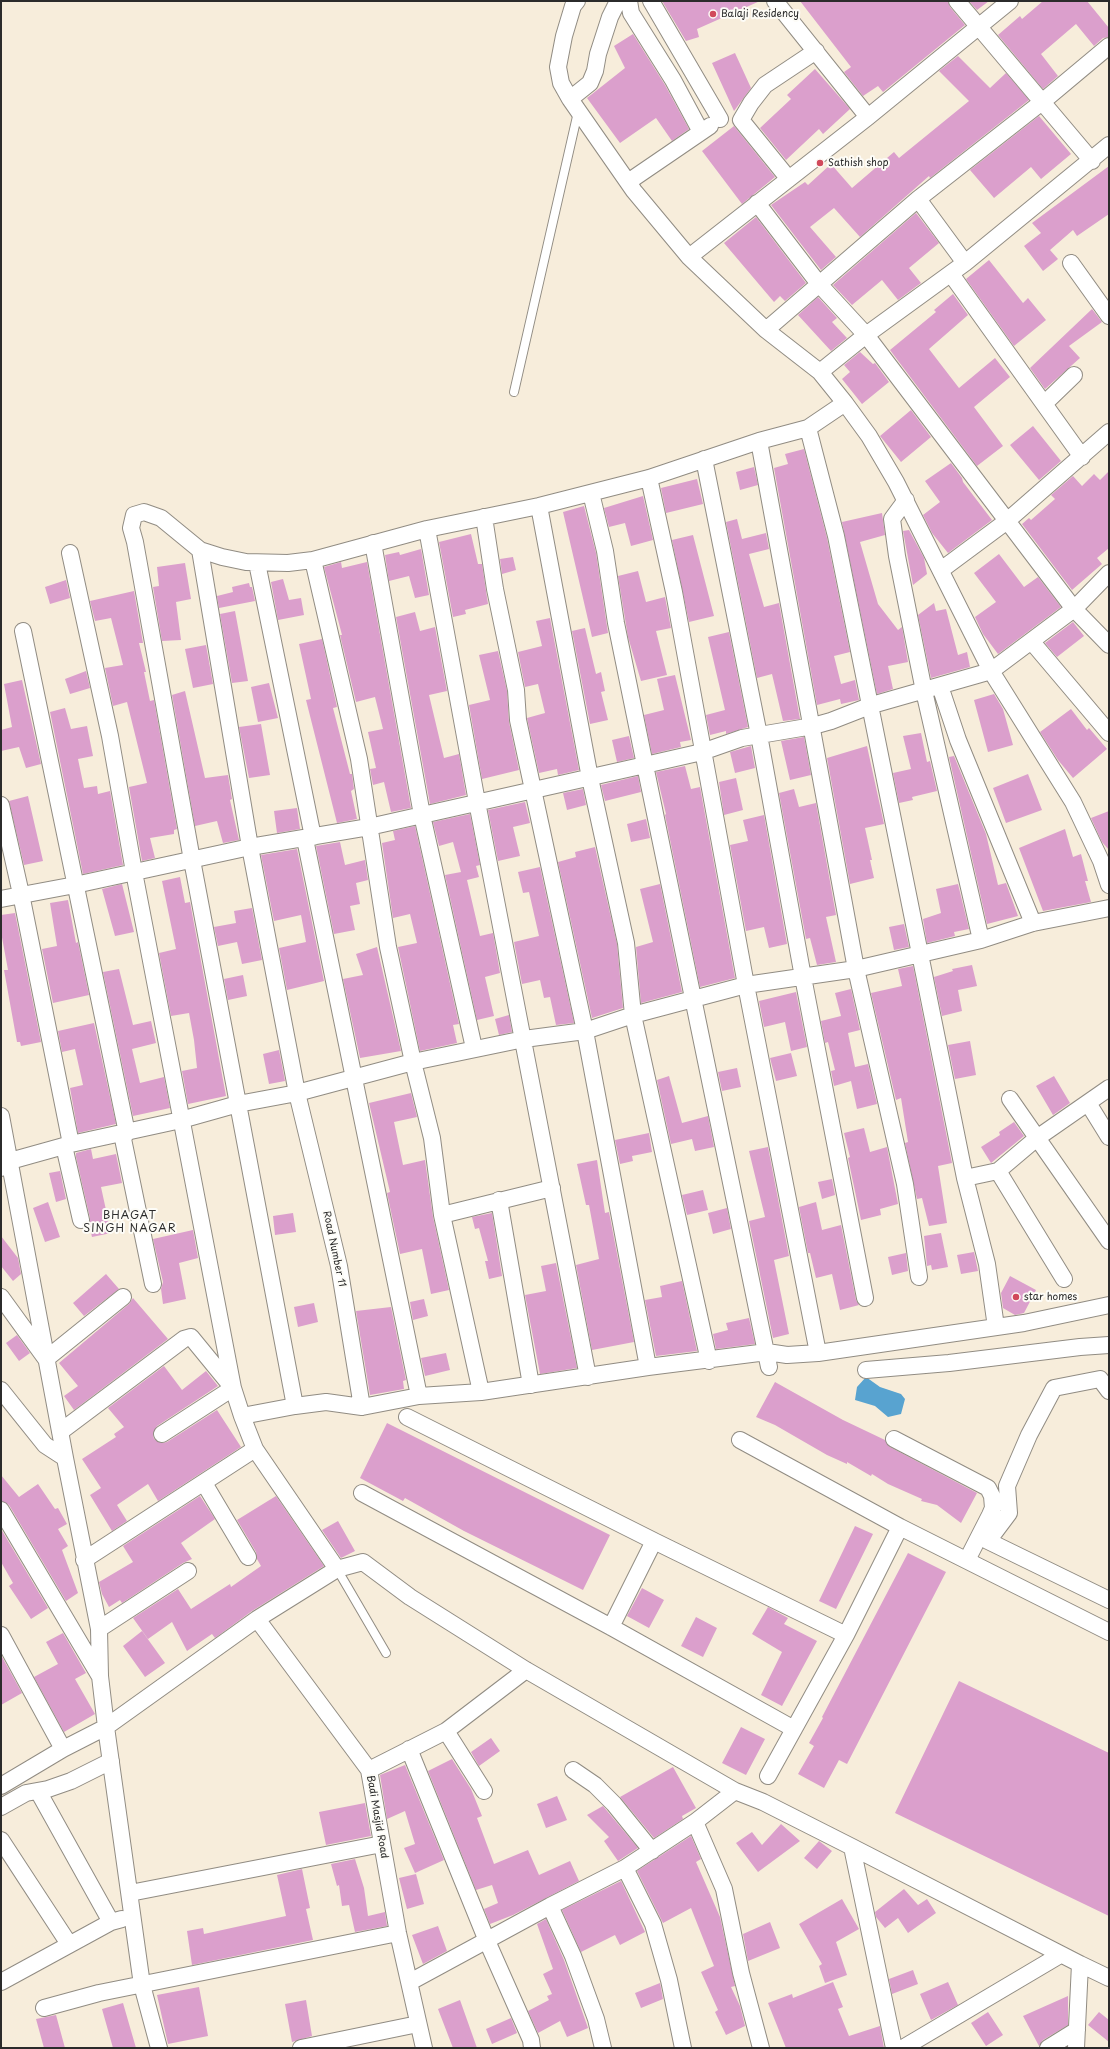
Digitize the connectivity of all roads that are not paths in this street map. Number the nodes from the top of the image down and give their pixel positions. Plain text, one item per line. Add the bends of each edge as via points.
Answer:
1 (577, 1) edge
2 (618, 1) edge
3 (629, 1) edge
4 (651, 1) edge
5 (775, 1) edge
6 (957, 1) edge
7 (1010, 1) edge
8 (979, 27) junction
9 (1109, 46) edge
10 (816, 51) junction
11 (1042, 102) junction
12 (574, 105) junction
13 (868, 117) junction
14 (720, 119) junction
15 (741, 120) junction
16 (701, 132) junction
17 (1109, 145) edge
18 (1092, 160) junction
19 (788, 178) junction
20 (628, 182) junction
21 (918, 199) junction
22 (757, 203) junction
23 (689, 257) junction
24 (966, 263) junction
25 (1071, 263) dead end
26 (950, 274) junction
27 (819, 284) junction
28 (1109, 316) edge
29 (766, 330) junction
30 (866, 335) junction
31 (820, 372) junction
32 (1074, 375) dead end
33 (514, 392) dead end
34 (845, 403) junction
35 (1044, 404) junction
36 (808, 428) junction
37 (1109, 432) edge
38 (759, 441) junction
39 (1082, 457) junction
40 (704, 459) junction
41 (649, 478) junction
42 (591, 493) junction
43 (906, 500) junction
44 (539, 506) junction
45 (484, 517) junction
46 (1007, 521) junction
47 (427, 529) junction
48 (374, 543) junction
49 (200, 550) junction
50 (70, 553) dead end
51 (313, 560) junction
52 (257, 562) junction
53 (941, 570) junction
54 (1109, 573) edge
55 (1074, 609) junction
56 (23, 631) dead end
57 (1032, 642) junction
58 (1109, 645) edge
59 (992, 671) junction
60 (940, 686) junction
61 (924, 691) junction
62 (872, 705) junction
63 (813, 726) junction
64 (1109, 733) edge
65 (760, 735) junction
66 (702, 752) junction
67 (645, 765) junction
68 (590, 778) junction
69 (532, 790) junction
70 (477, 802) junction
71 (1, 805) edge
72 (422, 815) junction
73 (369, 827) junction
74 (309, 838) junction
75 (250, 847) junction
76 (1105, 858) edge
77 (192, 860) junction
78 (134, 872) junction
79 (75, 885) junction
80 (1109, 885) edge
81 (21, 894) junction
82 (1, 899) edge
83 (1109, 908) edge
84 (1033, 922) junction
85 (981, 940) junction
86 (921, 954) junction
87 (856, 968) junction
88 (802, 977) junction
89 (746, 985) junction
90 (694, 999) junction
91 (633, 1015) junction
92 (585, 1031) junction
93 (524, 1039) junction
94 (474, 1048) junction
95 (413, 1062) junction
96 (355, 1079) junction
97 (1109, 1088) edge
98 (297, 1093) junction
99 (1010, 1099) dead end
100 (1088, 1103) junction
101 (238, 1104) junction
102 (1, 1116) edge
103 (181, 1120) junction
104 (124, 1133) junction
105 (1109, 1137) edge
106 (1037, 1138) junction
107 (68, 1145) junction
108 (6, 1164) edge
109 (998, 1171) junction
110 (965, 1178) junction
111 (552, 1188) junction
112 (499, 1200) junction
113 (442, 1215) junction
114 (81, 1220) dead end
115 (1109, 1241) edge
116 (919, 1277) dead end
117 (1064, 1279) dead end
118 (153, 1284) dead end
119 (1, 1297) edge
120 (123, 1297) dead end
121 (865, 1298) dead end
122 (1109, 1305) edge
123 (996, 1327) junction
124 (1109, 1345) edge
125 (818, 1353) junction
126 (46, 1359) junction
127 (767, 1359) junction
128 (709, 1361) junction
129 (648, 1367) junction
130 (866, 1370) dead end
131 (588, 1377) junction
132 (531, 1384) junction
133 (233, 1388) junction
134 (1, 1390) edge
135 (1109, 1391) edge
136 (481, 1392) junction
137 (419, 1396) junction
138 (295, 1406) junction
139 (362, 1406) junction
140 (242, 1416) junction
141 (407, 1418) dead end
142 (60, 1432) junction
143 (162, 1434) dead end
144 (894, 1439) dead end
145 (740, 1440) dead end
146 (256, 1450) junction
147 (64, 1458) junction
148 (204, 1483) junction
149 (362, 1492) dead end
150 (1, 1510) edge
151 (900, 1527) junction
152 (654, 1542) junction
153 (248, 1557) dead end
154 (84, 1560) junction
155 (967, 1560) junction
156 (336, 1569) junction
157 (188, 1570) dead end
158 (1109, 1600) edge
159 (258, 1619) junction
160 (611, 1627) junction
161 (99, 1629) junction
162 (1109, 1632) edge
163 (1, 1635) edge
164 (846, 1635) junction
165 (386, 1652) dead end
166 (526, 1670) junction
167 (100, 1676) junction
168 (106, 1727) junction
169 (794, 1730) junction
170 (446, 1731) junction
171 (64, 1749) junction
172 (409, 1749) junction
173 (111, 1761) junction
174 (368, 1770) junction
175 (573, 1770) dead end
176 (768, 1776) dead end
177 (3, 1781) edge
178 (38, 1791) junction
179 (484, 1791) dead end
180 (735, 1791) junction
181 (1, 1807) edge
182 (695, 1822) junction
183 (1, 1840) edge
184 (382, 1844) junction
185 (852, 1847) junction
186 (652, 1851) junction
187 (625, 1868) junction
188 (130, 1893) junction
189 (550, 1906) junction
190 (133, 1916) junction
191 (111, 1922) junction
192 (398, 1933) junction
193 (488, 1941) junction
194 (69, 1944) junction
195 (1060, 1956) junction
196 (1080, 1964) junction
197 (1109, 1978) edge
198 (1, 1982) edge
199 (410, 1982) junction
200 (142, 1985) junction
201 (44, 2008) dead end
202 (418, 2024) junction
203 (1077, 2030) junction
204 (159, 2048) edge
205 (301, 2048) edge
206 (424, 2048) edge
207 (532, 2048) edge
208 (602, 2048) edge
209 (683, 2048) edge
210 (761, 2048) edge
211 (894, 2048) edge
212 (903, 2048) edge
213 (1048, 2048) edge
214 (1076, 2048) edge

1 - 12 street via 573,6 564,36 558,66 561,83
2 - 12 street via 598,54 596,70
3 - 16 street via 634,18 674,80
4 - 14 street
5 - 10 street
6 - 8 street
7 - 8 street
8 - 11 street
8 - 13 street
9 - 11 street
10 - 13 street
10 - 15 street via 765,85
11 - 18 street
11 - 21 street
12 - 20 street
12 - 33 lane
13 - 19 street
14 - 15 street via 730,117
14 - 16 street
15 - 19 street
16 - 20 street
17 - 18 street
18 - 24 street
19 - 22 street
20 - 23 street
21 - 24 street
21 - 27 street
22 - 23 street
22 - 27 street
23 - 29 street
24 - 26 street
25 - 28 street
26 - 30 street
26 - 35 street
27 - 29 street
27 - 30 street
29 - 31 street
30 - 31 street
30 - 46 street
31 - 34 street
32 - 35 street
34 - 36 street
34 - 43 street via 877,449
35 - 39 street
36 - 38 street
36 - 62 street via 836,536
37 - 39 street
38 - 40 street
38 - 63 street
39 - 46 street
40 - 41 street
40 - 65 street
41 - 42 street
41 - 66 street via 674,592
42 - 44 street
42 - 67 street via 605,552 616,623
43 - 53 street
43 - 61 street via 892,519 892,527
44 - 45 street
44 - 68 street
45 - 47 street
45 - 69 street
46 - 53 street
46 - 55 street
47 - 48 street
47 - 70 street
48 - 51 street
48 - 72 street
49 - 52 street via 246,562
49 - 75 street, Road Number 11
49 - 77 street via 161,518 144,512 134,515 131,528 136,542
50 - 78 street via 110,736
51 - 52 street via 288,563
51 - 73 street via 358,759
52 - 74 street
53 - 59 street
54 - 55 street
55 - 57 street
55 - 58 street
56 - 79 street
57 - 59 street
57 - 64 street
59 - 60 street
59 - 76 street
60 - 61 street
60 - 84 street via 958,740
61 - 62 street
61 - 85 street
62 - 63 street
62 - 86 street
63 - 65 street
63 - 87 street
65 - 66 street via 742,738
65 - 88 street
66 - 67 street
66 - 89 street
67 - 68 street
67 - 90 street
68 - 69 street
68 - 91 street via 626,943
69 - 70 street
69 - 92 street
70 - 72 street
70 - 93 street
71 - 81 street
72 - 73 street
72 - 94 street
73 - 74 street
73 - 95 street via 388,947
74 - 75 street
74 - 96 street
75 - 77 street
75 - 98 street, Road Number 11
76 - 80 street
77 - 78 street
77 - 101 street
78 - 79 street
78 - 103 street
79 - 81 street
79 - 104 street
81 - 82 street
81 - 107 street
83 - 84 street
84 - 85 street
85 - 86 street
86 - 87 street
86 - 110 street
87 - 88 street
87 - 116 street via 905,1184
88 - 89 street
88 - 121 street
89 - 90 street
89 - 125 street
90 - 91 street
90 - 127 street
91 - 92 street
91 - 128 street
92 - 93 street
92 - 129 street
93 - 94 street
93 - 111 street
94 - 95 street
95 - 96 street
95 - 113 street via 432,1138
96 - 98 street
96 - 137 street
97 - 100 street
98 - 101 street
98 - 139 street, Road Number 11 via 339,1266
99 - 106 street
100 - 105 street
100 - 106 street
101 - 103 street
101 - 138 street
102 - 108 street
103 - 104 street
103 - 133 street
104 - 107 street
104 - 118 street
106 - 109 street
106 - 115 street
107 - 108 street
107 - 114 street
108 - 126 street
109 - 110 street
109 - 117 street
110 - 123 street via 987,1264
111 - 112 street
111 - 131 street
112 - 113 street
112 - 132 street
113 - 136 street
119 - 126 street
120 - 126 street
122 - 123 street
123 - 125 street
124 - 130 street
125 - 127 street
126 - 142 street
127 - 128 street
128 - 129 street
129 - 131 street
131 - 132 street
132 - 136 street
133 - 140 street
133 - 142 street via 191,1337 184,1339
133 - 143 street
134 - 147 street via 46,1444
135 - 158 street via 1100,1379 1054,1388 1029,1435 1007,1486 1009,1513 988,1541
136 - 137 street
137 - 139 street
138 - 139 street via 326,1402
138 - 140 street
140 - 146 street
141 - 152 street
142 - 147 street
144 - 155 street via 988,1488 993,1508
145 - 151 street
146 - 148 street
146 - 156 street
147 - 154 street
148 - 153 street
148 - 154 street
149 - 160 street
150 - 167 street
151 - 155 street
151 - 164 street
152 - 160 street
152 - 164 street
154 - 161 street
155 - 162 street
156 - 159 street
156 - 165 lane
156 - 166 street via 363,1562 410,1597
157 - 161 street
159 - 168 street
159 - 174 street, Badi Masjid Road
160 - 169 street
161 - 167 street
163 - 171 street
164 - 169 street
166 - 170 street
166 - 180 street
167 - 168 street
168 - 171 street
168 - 173 street
169 - 176 street
170 - 172 street
170 - 179 street
171 - 177 street
172 - 174 street
172 - 193 street
173 - 178 street via 70,1781
173 - 188 street
174 - 184 street, Badi Masjid Road
175 - 186 street via 599,1789
178 - 181 street via 26,1793
178 - 191 street
180 - 182 street
180 - 185 street via 763,1802
182 - 186 street
182 - 210 street via 724,1888 741,1973
183 - 194 street
184 - 188 street
184 - 192 street, Badi Masjid Road
185 - 195 street
185 - 211 street
186 - 187 street
187 - 189 street
187 - 209 street via 653,1924 669,1980
188 - 190 street
189 - 193 street
189 - 208 street via 573,1956 596,2019
190 - 191 street
190 - 200 street
191 - 194 street
192 - 199 street, Badi Masjid Road
192 - 200 street
193 - 199 street
193 - 207 street via 531,2040
194 - 198 street
195 - 196 street
195 - 212 street
196 - 197 street
196 - 203 street
199 - 202 street, Badi Masjid Road
200 - 201 street via 99,1993
200 - 204 street
202 - 205 street
202 - 206 street, Badi Masjid Road
203 - 213 street
203 - 214 street

